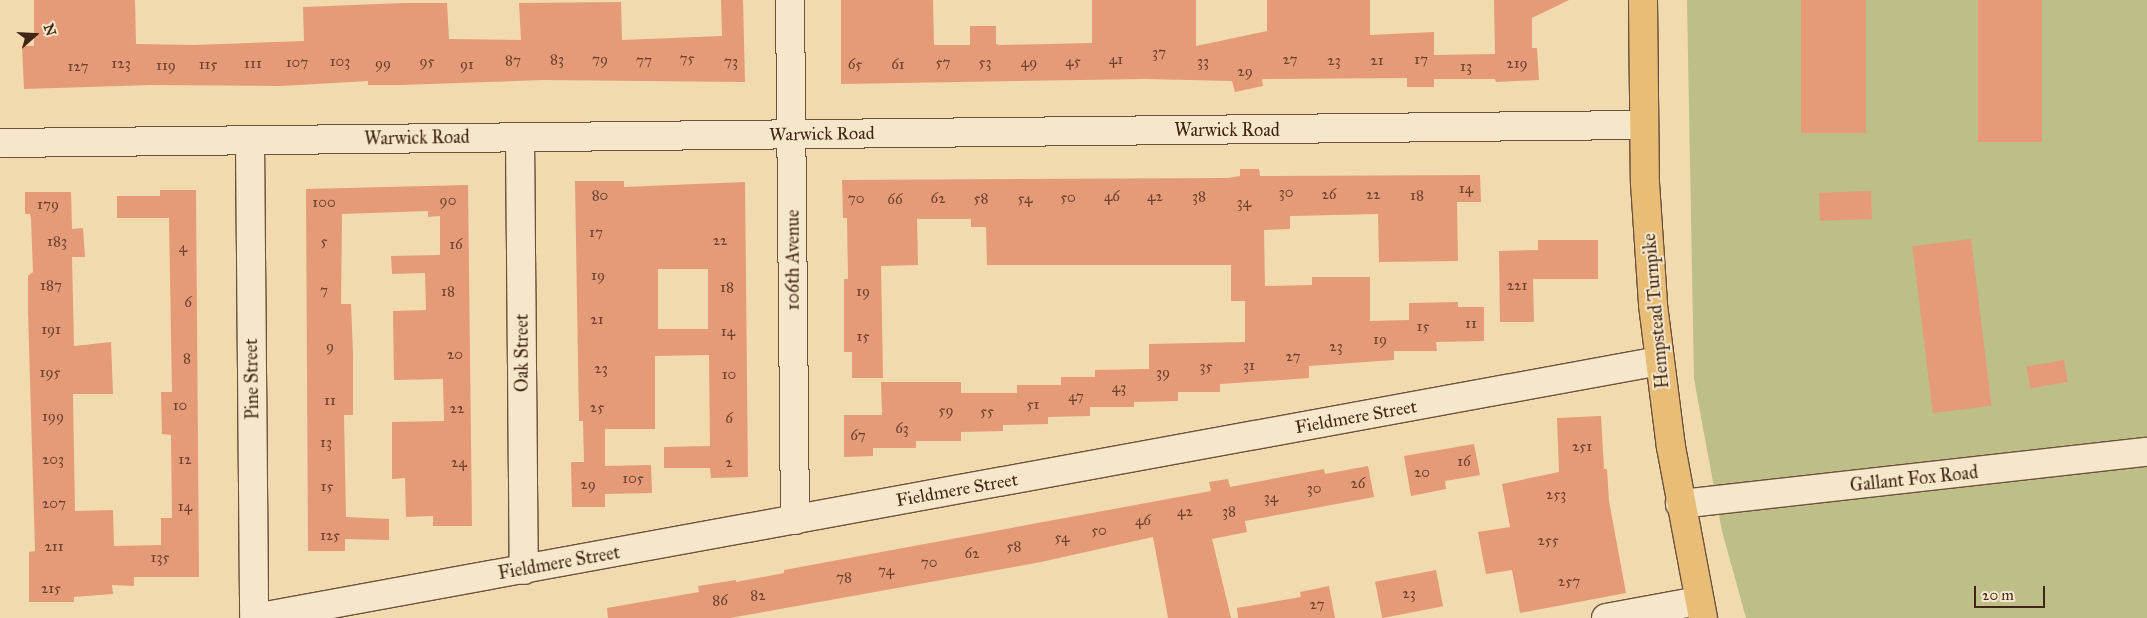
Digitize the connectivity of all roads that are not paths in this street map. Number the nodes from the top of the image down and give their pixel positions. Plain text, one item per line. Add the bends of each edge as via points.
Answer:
1 (790, 0) edge
2 (1643, 0) edge
3 (1644, 125) junction
4 (793, 134) junction
5 (520, 137) junction
6 (250, 141) junction
7 (0, 143) edge
8 (1659, 361) junction
9 (2147, 452) edge
10 (1680, 504) junction
11 (795, 520) junction
12 (524, 570) junction
13 (1701, 609) edge
14 (255, 618) edge
15 (1606, 618) edge

1 - 4 street, 106th Avenue
2 - 3 main road, Hempstead Turnpike
3 - 4 street, Warwick Road
3 - 8 main road, Hempstead Turnpike via 1649,251
4 - 5 street, Warwick Road
4 - 11 street, 106th Avenue
5 - 6 street, Warwick Road
5 - 12 street, Oak Street
6 - 7 street, Warwick Road
6 - 14 street, Pine Street
8 - 10 main road, Hempstead Turnpike
8 - 11 street, Fieldmere Street
9 - 10 street, Gallant Fox Road
10 - 13 main road, Hempstead Turnpike
11 - 12 street, Fieldmere Street
12 - 14 street, Fieldmere Street
13 - 15 street

